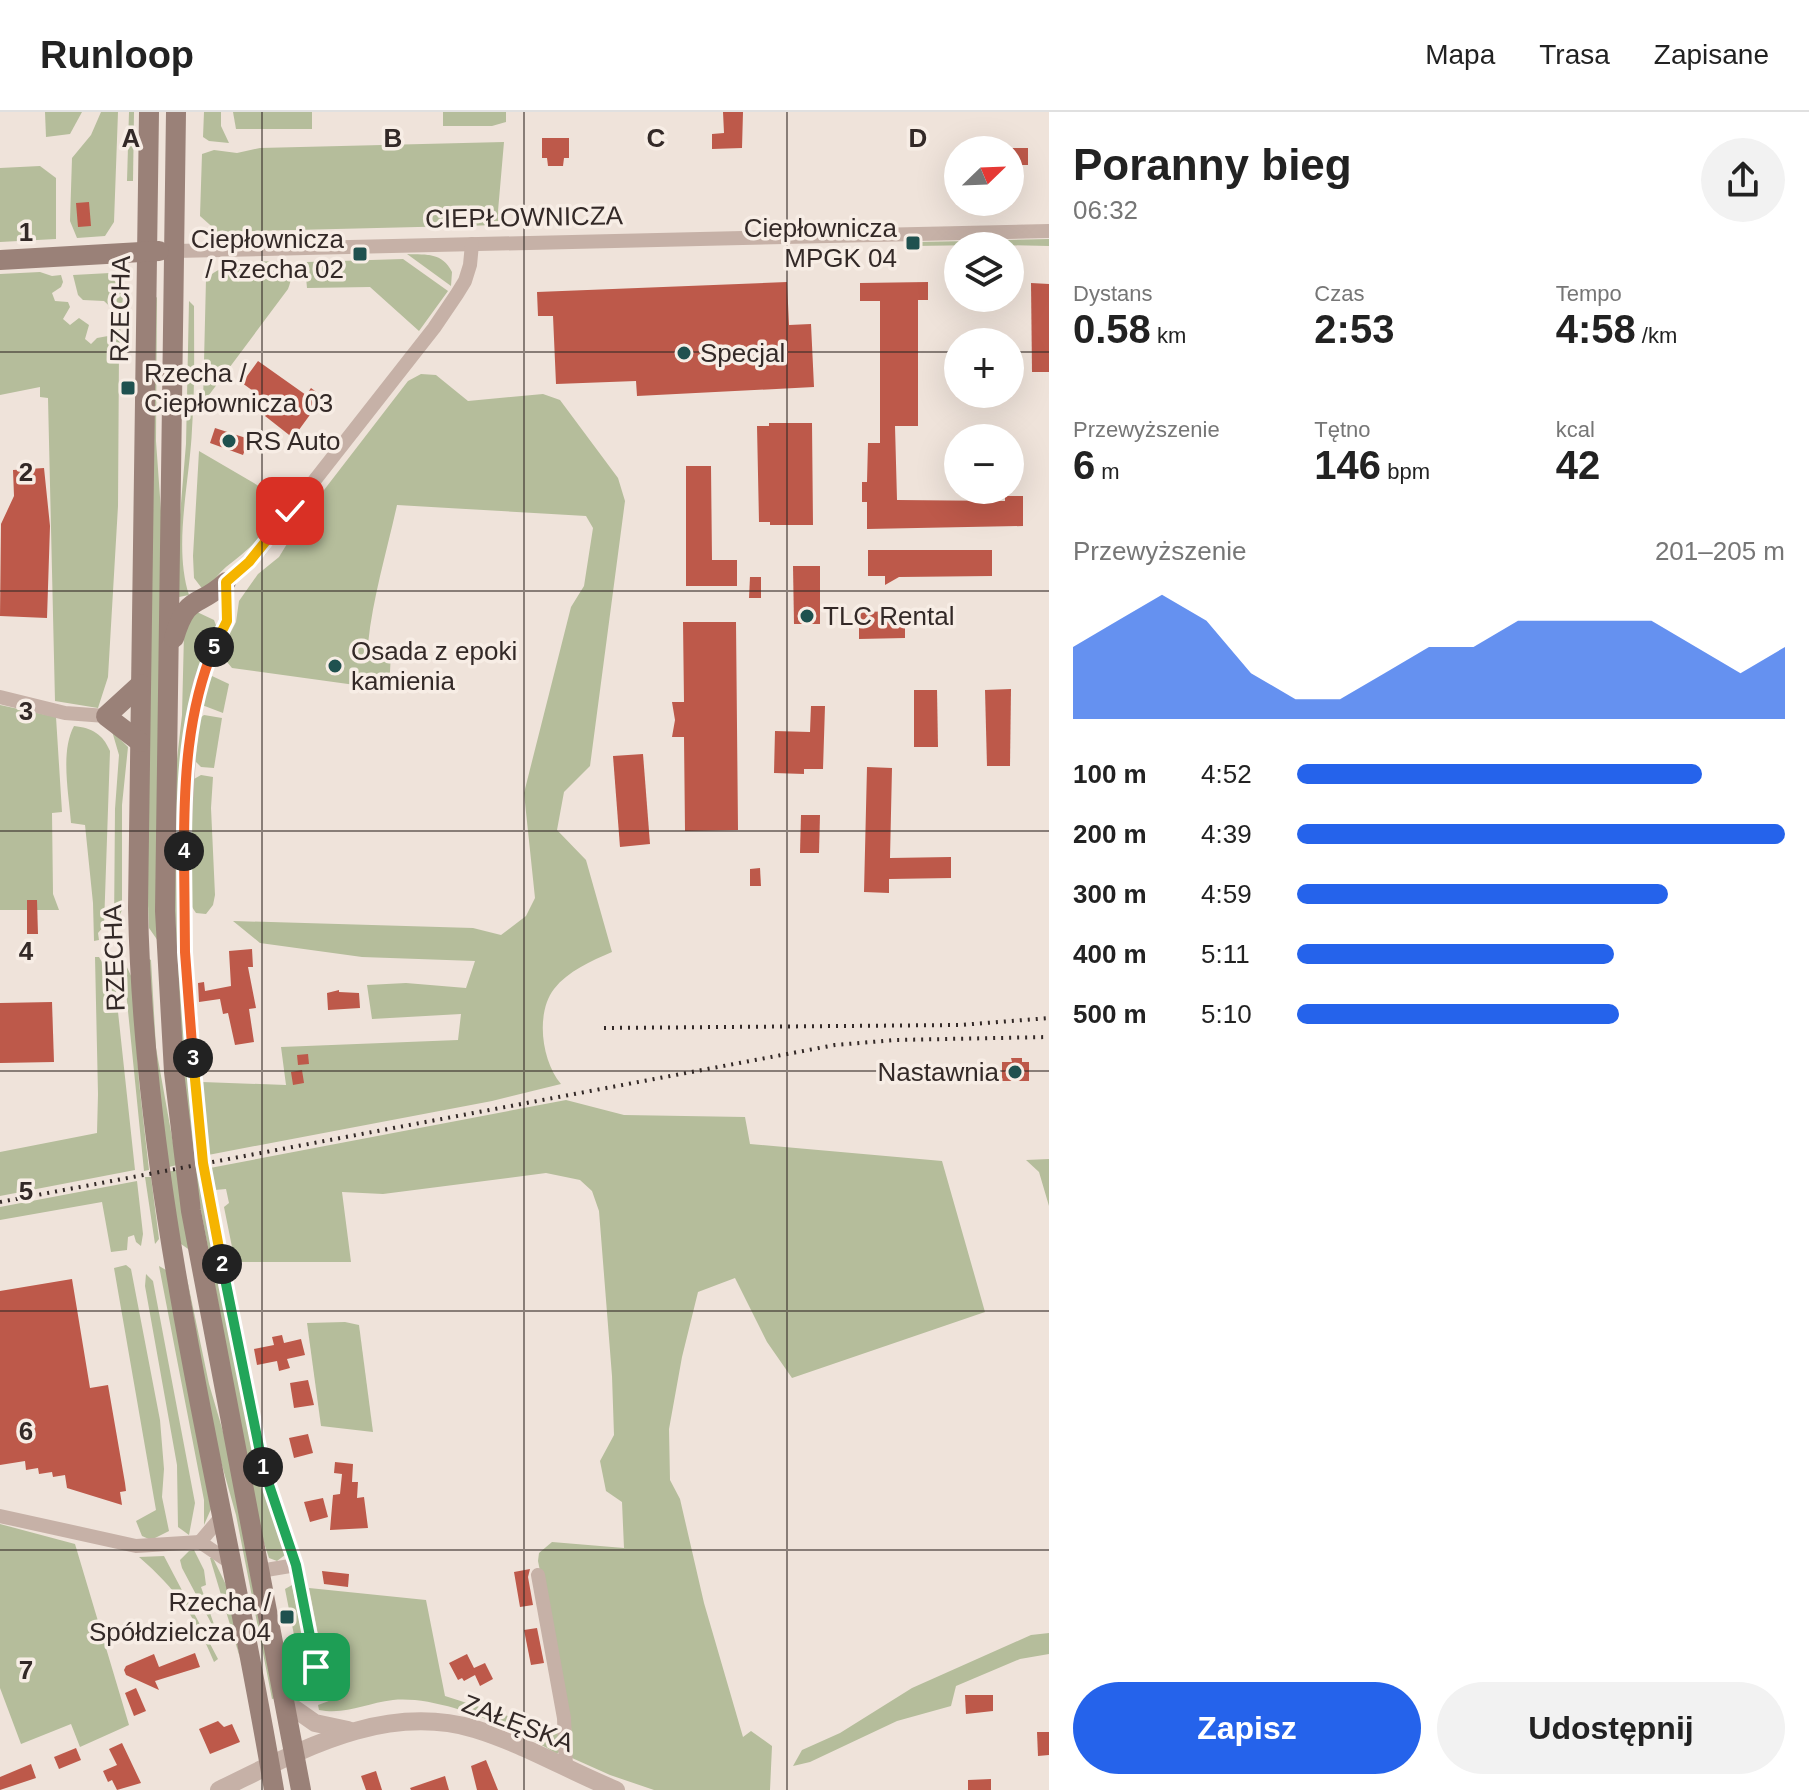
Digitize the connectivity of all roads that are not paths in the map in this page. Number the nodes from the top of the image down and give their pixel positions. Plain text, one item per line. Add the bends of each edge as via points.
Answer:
1 (149, 112) edge
2 (176, 112) edge
3 (1049, 231) edge
4 (472, 244) junction
5 (175, 251) junction
6 (147, 252) junction
7 (0, 260) edge
8 (226, 582) junction
9 (168, 661) junction
10 (141, 684) junction
11 (0, 697) edge
12 (106, 716) junction
13 (140, 742) junction
14 (0, 1516) edge
15 (222, 1516) junction
16 (200, 1542) junction
17 (231, 1563) junction
18 (296, 1565) junction
19 (260, 1571) junction
20 (538, 1575) dead end
21 (321, 1692) dead end
22 (285, 1702) junction
23 (351, 1731) junction
24 (295, 1755) junction
25 (270, 1766) junction
26 (566, 1768) junction
27 (219, 1790) edge
28 (274, 1790) edge
29 (301, 1790) edge
30 (616, 1790) edge

1 - 6 main road, RZECHA
2 - 5 main road, RZECHA
3 - 4 street, CIEPŁOWNICZA
4 - 5 street, CIEPŁOWNICZA
4 - 8 street via 465,281 434,328 260,550
5 - 6 main road, CIEPŁOWNICZA
5 - 9 main road, RZECHA
6 - 7 main road, CIEPŁOWNICZA
6 - 10 main road, RZECHA
8 - 9 main road via 184,611
8 - 18 street via 227,621 200,681 186,770 188,1003 211,1213 265,1476
9 - 19 main road, RZECHA via 165,911 176,1098 191,1211
10 - 12 main road
10 - 13 main road, RZECHA
11 - 12 street via 65,713
12 - 13 main road
13 - 15 main road, RZECHA via 138,946 150,1109 171,1252
14 - 16 street via 136,1546
15 - 16 street
15 - 17 main road, RZECHA
16 - 17 street
17 - 25 main road, RZECHA
18 - 19 street
18 - 21 street
19 - 22 main road, RZECHA
20 - 26 street via 564,1718
22 - 23 street, ZAŁĘSKA via 315,1723
22 - 24 main road, RZECHA
23 - 24 street, ZAŁĘSKA
23 - 26 street, ZAŁĘSKA via 409,1720 447,1723 505,1740
24 - 25 street, ZAŁĘSKA
24 - 29 main road, RZECHA
25 - 27 street, ZAŁĘSKA
25 - 28 main road, RZECHA
26 - 30 street, ZAŁĘSKA

